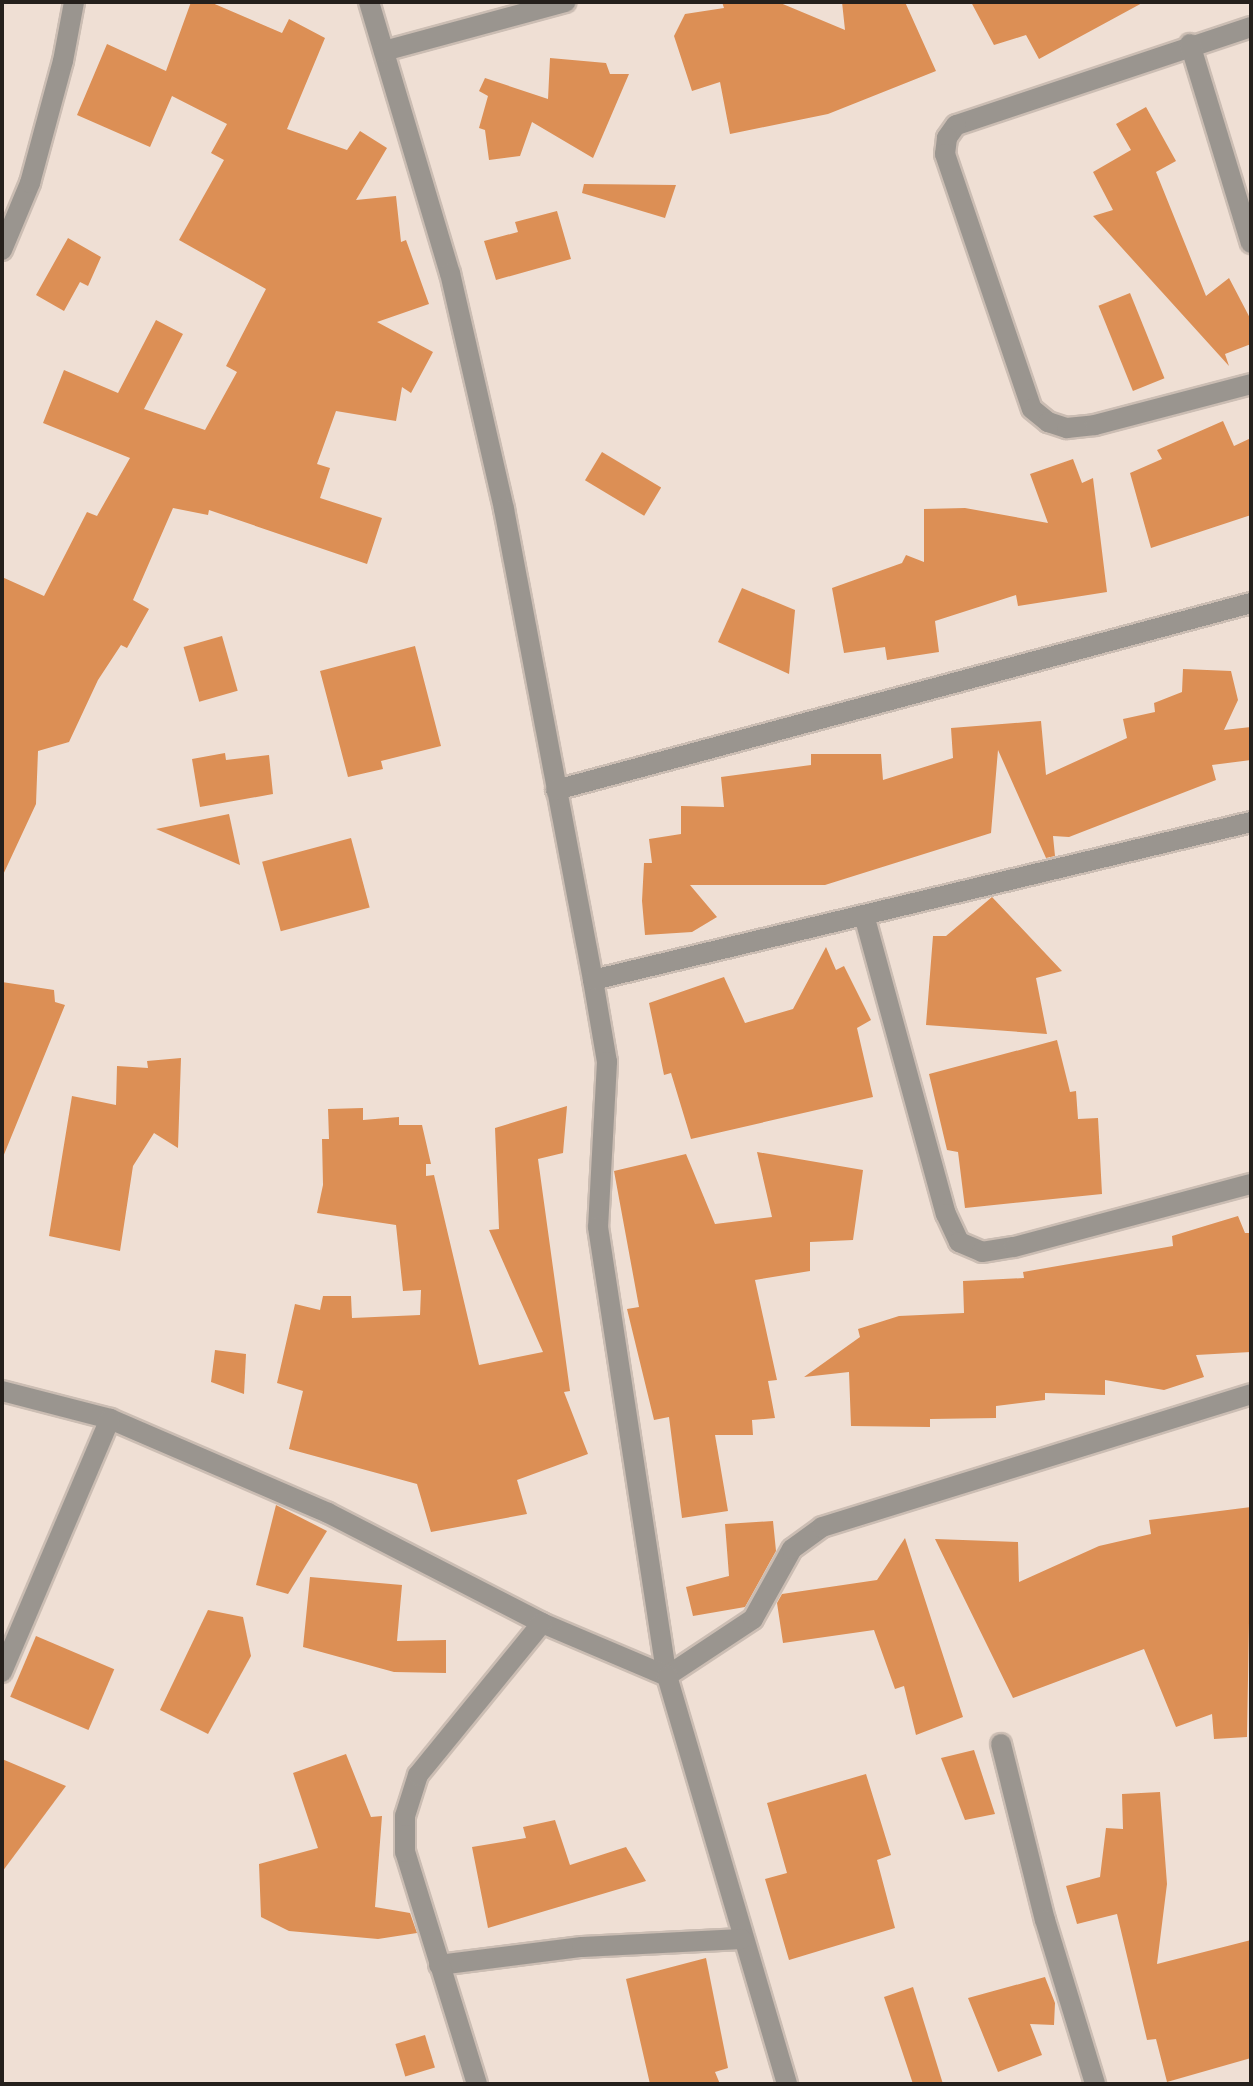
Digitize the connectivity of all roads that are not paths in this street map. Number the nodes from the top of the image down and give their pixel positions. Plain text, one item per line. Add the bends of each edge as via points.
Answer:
1 (74, 2) edge
2 (369, 2) edge
3 (565, 2) edge
4 (1251, 27) edge
5 (1190, 44) junction
6 (384, 51) junction
7 (1251, 243) edge
8 (2, 250) edge
9 (1251, 384) edge
10 (1251, 603) edge
11 (556, 790) junction
12 (1251, 822) edge
13 (864, 915) junction
14 (593, 980) junction
15 (1251, 1184) edge
16 (2, 1391) edge
17 (1251, 1394) edge
18 (110, 1419) junction
19 (542, 1623) junction
20 (2, 1672) edge
21 (667, 1676) junction
22 (1001, 1744) dead end
23 (742, 1939) junction
24 (439, 1965) junction
25 (477, 2084) edge
26 (787, 2084) edge
27 (1095, 2084) edge

1 - 8 street via 30,183
2 - 6 street
3 - 6 street
4 - 5 street
5 - 7 street
5 - 9 street via 956,125 945,154 1032,409 1048,422 1067,428 1095,425
6 - 11 street via 450,273 504,509
10 - 11 street
11 - 14 street
12 - 13 street
13 - 14 street
13 - 15 street via 946,1214 959,1242 982,1252 1014,1247
14 - 21 street via 607,1062 598,1227
16 - 18 street
17 - 21 street via 822,1527 792,1549 753,1619
18 - 19 street via 328,1513
18 - 20 street
19 - 21 street
19 - 24 street via 418,1775 405,1816 405,1852
21 - 23 street
22 - 27 street via 1045,1920
23 - 24 street via 582,1947
23 - 26 street
24 - 25 street

